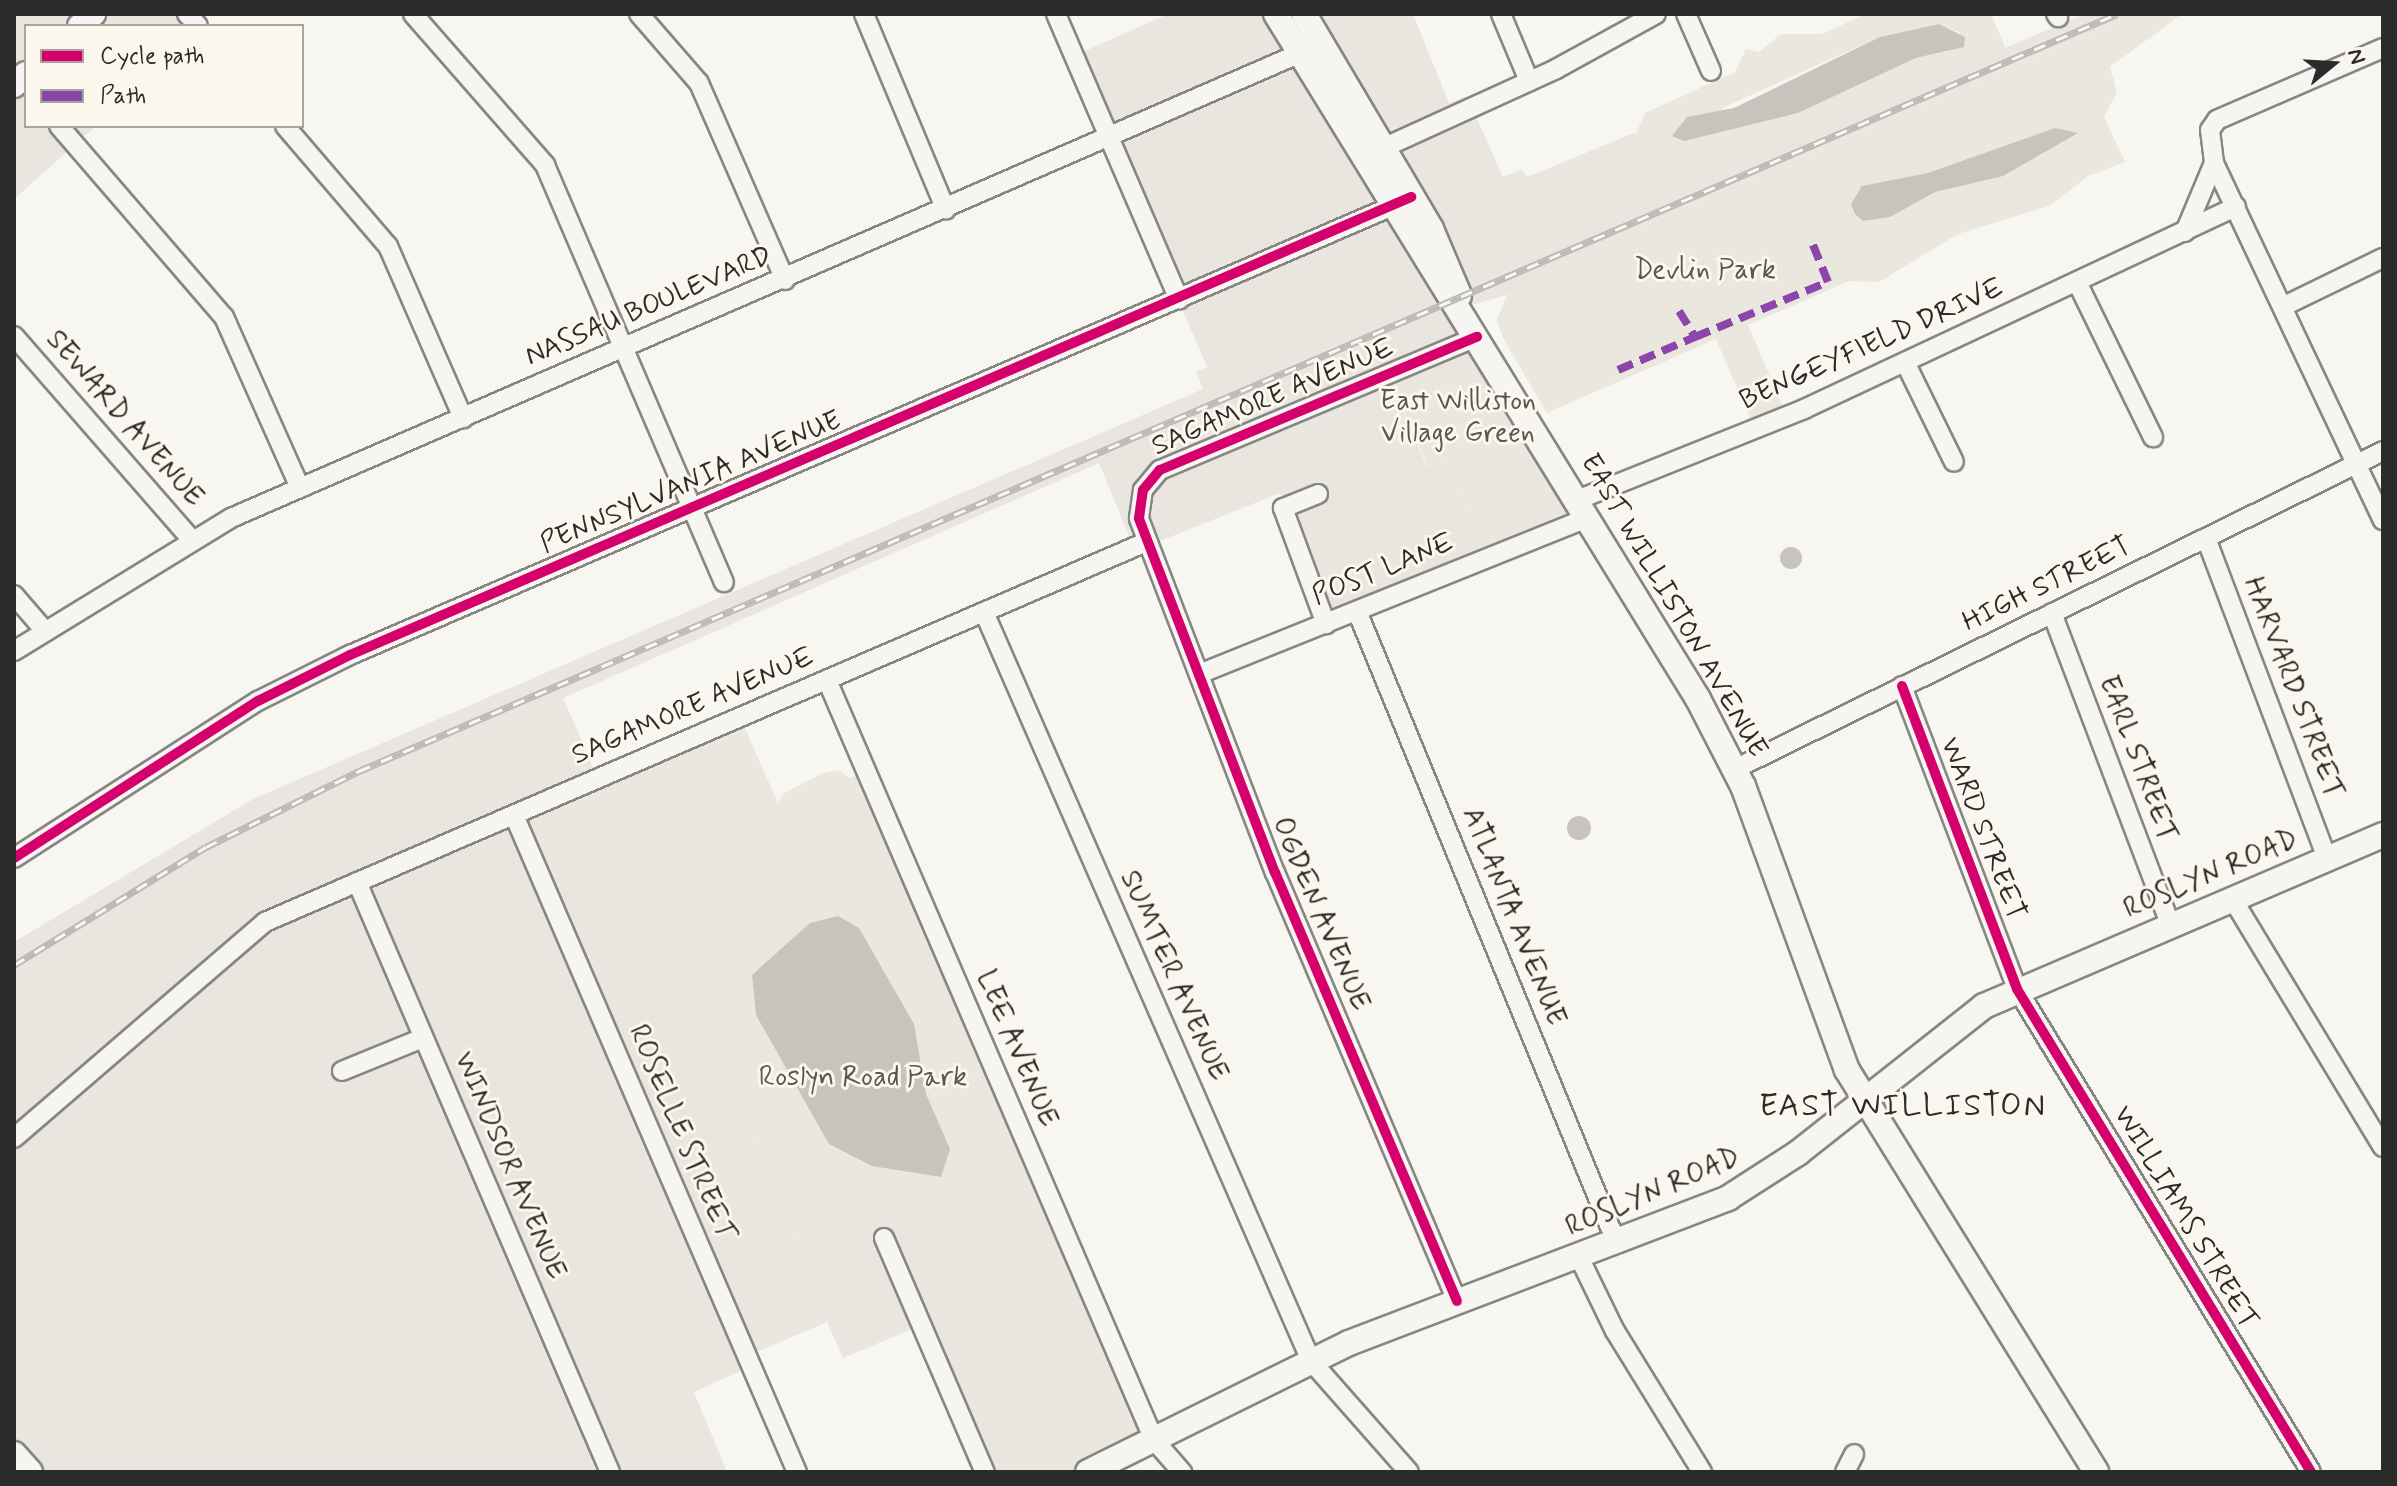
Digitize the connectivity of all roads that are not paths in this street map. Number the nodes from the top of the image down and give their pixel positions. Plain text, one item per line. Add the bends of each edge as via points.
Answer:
1 (413, 14) edge
2 (639, 14) edge
3 (864, 14) edge
4 (1056, 14) edge
5 (1276, 14) edge
6 (1304, 14) edge
7 (1501, 14) edge
8 (1656, 14) edge
9 (1686, 14) edge
10 (2383, 48) edge
11 (1311, 49) junction
12 (1711, 71) dead end
13 (1529, 81) junction
14 (61, 128) edge
15 (287, 128) edge
16 (1110, 140) junction
17 (1373, 153) junction
18 (2214, 163) junction
19 (1402, 202) junction
20 (2236, 207) junction
21 (946, 210) junction
22 (2185, 232) junction
23 (2383, 258) edge
24 (785, 280) junction
25 (2077, 282) junction
26 (1179, 300) junction
27 (2284, 306) junction
28 (1474, 332) junction
29 (14, 336) edge
30 (624, 349) junction
31 (1905, 362) junction
32 (463, 418) junction
33 (2153, 437) dead end
34 (2383, 451) edge
35 (1954, 462) dead end
36 (2360, 462) junction
37 (300, 488) junction
38 (1318, 494) dead end
39 (693, 509) junction
40 (1583, 509) junction
41 (2383, 520) edge
42 (2206, 538) junction
43 (191, 539) junction
44 (1146, 542) junction
45 (724, 582) dead end
46 (14, 595) edge
47 (1357, 611) junction
48 (984, 612) junction
49 (2052, 613) junction
50 (1326, 624) junction
51 (45, 631) junction
52 (14, 651) edge
53 (1199, 674) junction
54 (827, 680) junction
55 (1902, 686) junction
56 (1735, 769) junction
57 (514, 815) junction
58 (2383, 835) edge
59 (14, 858) edge
60 (2327, 858) junction
61 (357, 882) junction
62 (2232, 898) junction
63 (2170, 924) junction
64 (2017, 989) junction
65 (423, 1038) junction
66 (342, 1071) dead end
67 (1864, 1099) junction
68 (14, 1138) edge
69 (2383, 1147) edge
70 (884, 1238) dead end
71 (1617, 1244) junction
72 (1579, 1257) junction
73 (1457, 1301) junction
74 (1311, 1361) junction
75 (1154, 1440) junction
76 (14, 1454) edge
77 (1854, 1454) dead end
78 (30, 1472) edge
79 (610, 1472) edge
80 (797, 1472) edge
81 (985, 1472) edge
82 (1088, 1472) edge
83 (1182, 1472) edge
84 (1409, 1472) edge
85 (1702, 1472) edge
86 (1845, 1472) edge
87 (2096, 1472) edge
88 (2311, 1472) edge

1 - 30 street via 545,165
2 - 24 street via 699,83
3 - 21 street
4 - 16 street
5 - 11 main road
6 - 11 main road
7 - 13 street
8 - 13 street
9 - 12 street
10 - 18 street via 2217,120 2210,130
11 - 16 street, NASSAU BOULEVARD
11 - 17 main road, EAST WILLISTON AVENUE
13 - 17 street
14 - 37 street via 224,317
15 - 32 street via 388,246
16 - 21 street, NASSAU BOULEVARD
16 - 26 street
17 - 19 main road, EAST WILLISTON AVENUE
18 - 20 street
18 - 22 street
19 - 26 street, PENNSYLVANIA AVENUE
19 - 28 main road, EAST WILLISTON AVENUE
20 - 22 street, BENGEYFIELD DRIVE
20 - 27 street
21 - 24 street, NASSAU BOULEVARD
22 - 25 street, BENGEYFIELD DRIVE
23 - 27 street
24 - 30 street, NASSAU BOULEVARD
25 - 31 street, BENGEYFIELD DRIVE
25 - 33 street
26 - 39 street, PENNSYLVANIA AVENUE
27 - 36 street
28 - 40 main road, EAST WILLISTON AVENUE
28 - 44 street, SAGAMORE AVENUE via 1154,474 1139,508
29 - 43 street, SEWARD AVENUE
30 - 32 street, NASSAU BOULEVARD
30 - 39 street
31 - 35 street
31 - 40 street, BENGEYFIELD DRIVE
32 - 37 street, NASSAU BOULEVARD
34 - 36 street, HIGH STREET
36 - 41 street
36 - 42 street, HIGH STREET
37 - 43 street, NASSAU BOULEVARD
38 - 50 street via 1283,508
39 - 45 street
39 - 59 street, PENNSYLVANIA AVENUE via 284,688
40 - 47 street, POST LANE
40 - 56 main road, EAST WILLISTON AVENUE
42 - 49 street, HIGH STREET
42 - 60 street, HARVARD STREET
43 - 51 street, NASSAU BOULEVARD
44 - 48 street, SAGAMORE AVENUE
44 - 53 street, OGDEN AVENUE
46 - 51 street
47 - 50 street, POST LANE
47 - 71 street, ATLANTA AVENUE
48 - 54 street, SAGAMORE AVENUE
48 - 74 street, SUMTER AVENUE
49 - 55 street, HIGH STREET
49 - 63 street, EARL STREET
50 - 53 street, POST LANE
51 - 52 street, NASSAU BOULEVARD
53 - 73 street, OGDEN AVENUE via 1275,873
54 - 57 street, SAGAMORE AVENUE
54 - 75 street, LEE AVENUE
55 - 56 street, HIGH STREET
55 - 64 street, WARD STREET
56 - 67 main road, EAST WILLISTON AVENUE via 1834,1041
57 - 61 street, SAGAMORE AVENUE
57 - 80 street, ROSELLE STREET
58 - 60 main road, ROSLYN ROAD
60 - 62 main road, ROSLYN ROAD
61 - 65 street, WINDSOR AVENUE
61 - 68 street, SAGAMORE AVENUE via 253,930
62 - 63 main road, ROSLYN ROAD
62 - 69 street
63 - 64 main road, ROSLYN ROAD
64 - 67 main road, ROSLYN ROAD via 1934,1038
64 - 88 street, WILLIAMS STREET
65 - 66 street
65 - 79 street, WINDSOR AVENUE
67 - 71 main road, ROSLYN ROAD via 1742,1191
67 - 87 main road, EAST WILLISTON AVENUE
70 - 81 street
71 - 72 main road, ROSLYN ROAD
72 - 73 main road, ROSLYN ROAD
72 - 85 street via 1615,1331
73 - 74 main road, ROSLYN ROAD
74 - 75 main road, ROSLYN ROAD
74 - 84 street, SUMTER AVENUE
75 - 82 main road, ROSLYN ROAD
75 - 83 street, LEE AVENUE
76 - 78 main road
77 - 86 street

